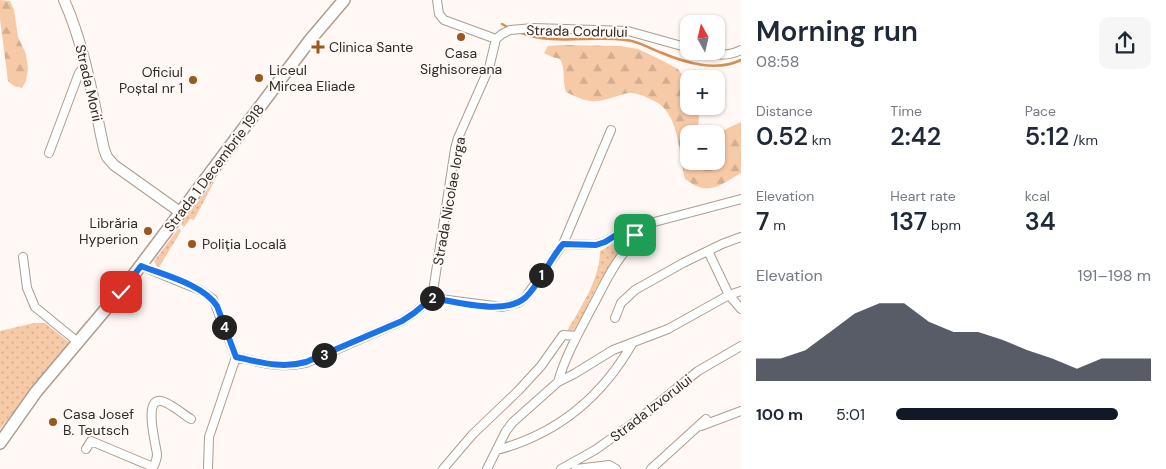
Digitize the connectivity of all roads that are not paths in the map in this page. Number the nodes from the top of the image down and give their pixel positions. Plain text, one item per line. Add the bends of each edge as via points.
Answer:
1 (64, 0) edge
2 (344, 0) edge
3 (437, 0) edge
4 (496, 39) junction
5 (680, 45) edge
6 (741, 50) edge
7 (725, 55) edge
8 (86, 64) junction
9 (611, 130) dead end
10 (49, 153) dead end
11 (741, 199) edge
12 (180, 212) junction
13 (636, 227) junction
14 (741, 237) edge
15 (563, 244) junction
16 (708, 251) junction
17 (23, 257) dead end
18 (141, 266) junction
19 (741, 291) edge
20 (729, 295) junction
21 (432, 298) junction
22 (741, 310) edge
23 (615, 318) dead end
24 (577, 336) junction
25 (75, 340) junction
26 (632, 344) junction
27 (741, 346) edge
28 (236, 357) junction
29 (558, 382) junction
30 (741, 411) edge
31 (191, 419) dead end
32 (706, 419) dead end
33 (697, 428) junction
34 (0, 443) edge
35 (86, 449) dead end
36 (497, 450) junction
37 (153, 468) edge
38 (208, 469) edge
39 (443, 469) edge
40 (487, 469) edge
41 (561, 469) edge
42 (576, 469) edge
43 (616, 469) edge
44 (651, 469) edge

1 - 8 street, Strada Morii
2 - 12 main road, Strada 1 Decembrie 1918
3 - 4 street via 439,14 444,20
4 - 5 street, Strada Codrului via 510,30 533,28 628,31
4 - 21 street, Strada Nicolae Iorga via 489,68 455,149
6 - 7 street
8 - 10 street via 79,73
8 - 12 street, Strada Morii via 107,157
9 - 15 street
11 - 13 street
12 - 18 main road, Strada 1 Decembrie 1918
13 - 15 street via 596,245
13 - 24 street via 632,244 614,265
14 - 16 street
15 - 21 street via 536,284 518,303 495,306
16 - 20 street
16 - 23 street via 635,290 621,303
17 - 25 street via 27,288 35,307
18 - 25 main road, Strada 1 Decembrie 1918
18 - 28 street via 200,290 213,299
19 - 20 street
20 - 22 street
20 - 26 street via 668,329
21 - 28 street via 402,321 306,362 278,366
24 - 29 street
24 - 39 street via 563,335 535,372
25 - 34 main road, Strada 1 Decembrie 1918
26 - 29 street via 613,350
26 - 36 street via 617,368 579,410 540,436
27 - 41 street, Strada Izvorului via 698,371 595,450
28 - 38 street via 209,438
29 - 36 street via 514,422
30 - 33 street
31 - 37 street via 163,401 153,403 151,414 157,458
32 - 33 street
33 - 44 street
35 - 37 street via 91,441
36 - 40 street
42 - 43 street via 609,465

